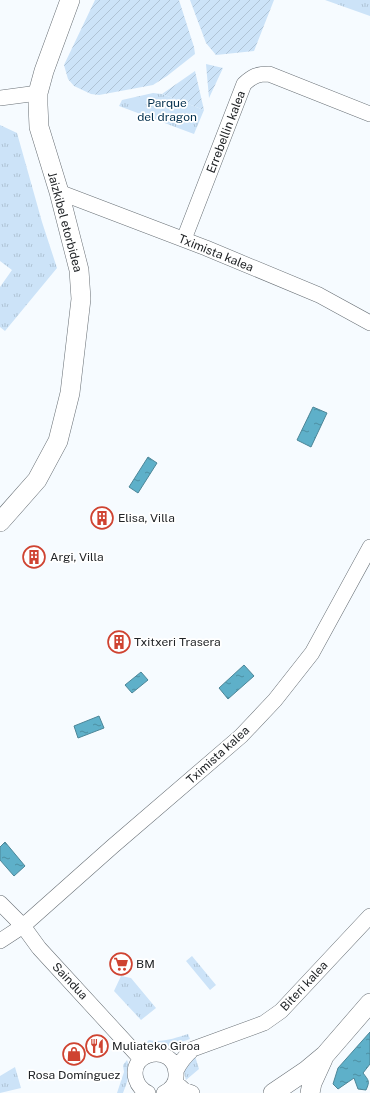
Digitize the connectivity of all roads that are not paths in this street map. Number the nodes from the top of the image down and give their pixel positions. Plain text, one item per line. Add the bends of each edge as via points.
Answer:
1 (69, 1) edge
2 (38, 93) junction
3 (0, 98) edge
4 (370, 114) edge
5 (58, 192) junction
6 (184, 239) junction
7 (370, 323) edge
8 (0, 522) edge
9 (370, 548) edge
10 (0, 903) edge
11 (370, 916) edge
12 (23, 926) junction
13 (0, 941) edge
14 (370, 1003) edge
15 (202, 1045) junction
16 (160, 1054) junction
17 (325, 1055) junction
18 (141, 1059) junction
19 (135, 1076) junction
20 (176, 1076) junction
21 (130, 1093) edge
22 (148, 1093) edge
23 (164, 1093) edge
24 (192, 1093) edge
25 (273, 1093) edge
26 (310, 1093) edge

1 - 2 street, Jaizkibel etorbidea
2 - 3 street
2 - 5 street, Jaizkibel etorbidea via 39,127
4 - 6 street, Errebellin kalea via 269,74 253,76 244,84
5 - 6 street, Tximista kalea
5 - 8 street, Jaizkibel etorbidea via 79,270 82,299 70,393 58,441 37,480
6 - 7 street, Tximista kalea via 319,295
9 - 12 street, Tximista kalea via 312,653 275,700 241,736
10 - 12 street, Saindua
11 - 15 street, Biteri kalea via 281,1011 249,1030
12 - 13 street, Tximista kalea
12 - 18 street, Saindua via 39,948
14 - 17 street
15 - 16 street, Biteri kalea
15 - 20 street, Biteri kalea via 185,1055
16 - 18 street, Biteri kalea via 147,1055
16 - 20 street via 172,1061
17 - 25 street
17 - 26 street
18 - 19 street
19 - 21 street
19 - 22 street via 140,1087
20 - 23 street, Biteri kalea via 169,1090
20 - 24 street via 184,1090

